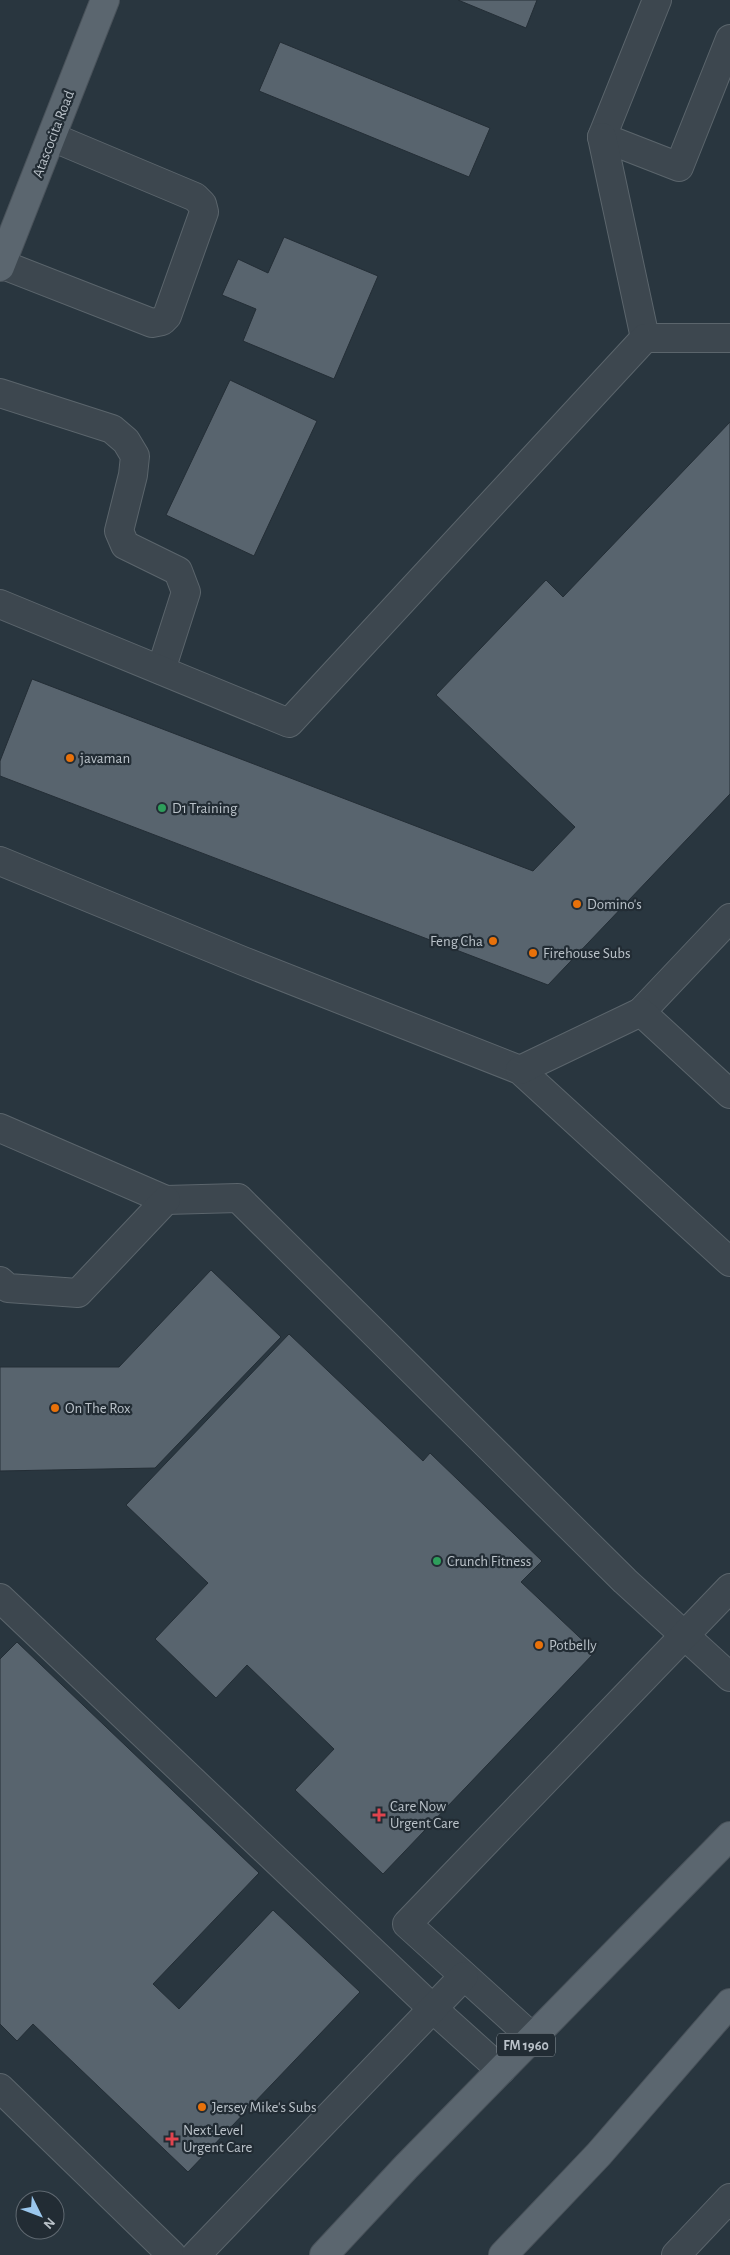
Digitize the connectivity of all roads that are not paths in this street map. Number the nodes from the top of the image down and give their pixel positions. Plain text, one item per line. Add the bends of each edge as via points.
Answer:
1 (105, 0) edge
2 (657, 0) edge
3 (729, 42) edge
4 (52, 136) junction
5 (602, 137) junction
6 (1, 265) edge
7 (646, 338) junction
8 (730, 338) edge
9 (0, 393) edge
10 (0, 604) edge
11 (161, 670) junction
12 (0, 861) edge
13 (730, 918) edge
14 (641, 1012) junction
15 (520, 1070) junction
16 (730, 1094) edge
17 (3, 1136) edge
18 (166, 1200) junction
19 (730, 1262) edge
20 (0, 1281) edge
21 (730, 1588) edge
22 (0, 1598) edge
23 (686, 1636) junction
24 (730, 1677) edge
25 (730, 1836) edge
26 (464, 1976) junction
27 (730, 2002) edge
28 (432, 2008) junction
29 (533, 2038) junction
30 (501, 2070) junction
31 (0, 2088) edge
32 (730, 2198) edge
33 (172, 2255) edge
34 (196, 2255) edge
35 (324, 2255) edge
36 (503, 2255) edge
37 (676, 2255) edge

1 - 4 main road, Atascocita Road
2 - 5 lane
3 - 5 lane via 678,167
4 - 6 main road, Atascocita Road
4 - 6 lane via 195,197 202,204 204,212 167,316 152,323
5 - 7 lane
7 - 8 lane
7 - 11 lane via 289,722
9 - 11 lane via 112,429 126,441 135,456 119,531 125,545 178,571 186,592
10 - 11 lane
12 - 15 lane
13 - 14 lane
14 - 15 lane
14 - 16 lane
15 - 19 lane
17 - 18 lane
18 - 20 lane via 78,1293 8,1288
18 - 23 lane via 238,1198 625,1581
21 - 23 lane
22 - 28 lane
23 - 24 lane
23 - 26 lane via 407,1924
25 - 29 main road, FM 1960 / FM 1960
26 - 28 lane
26 - 29 lane
27 - 36 main road via 599,2154
28 - 30 lane
28 - 34 lane
29 - 30 main road, FM 1960 / FM 1960
30 - 35 main road, FM 1960 / FM 1960
31 - 33 lane
32 - 37 lane

